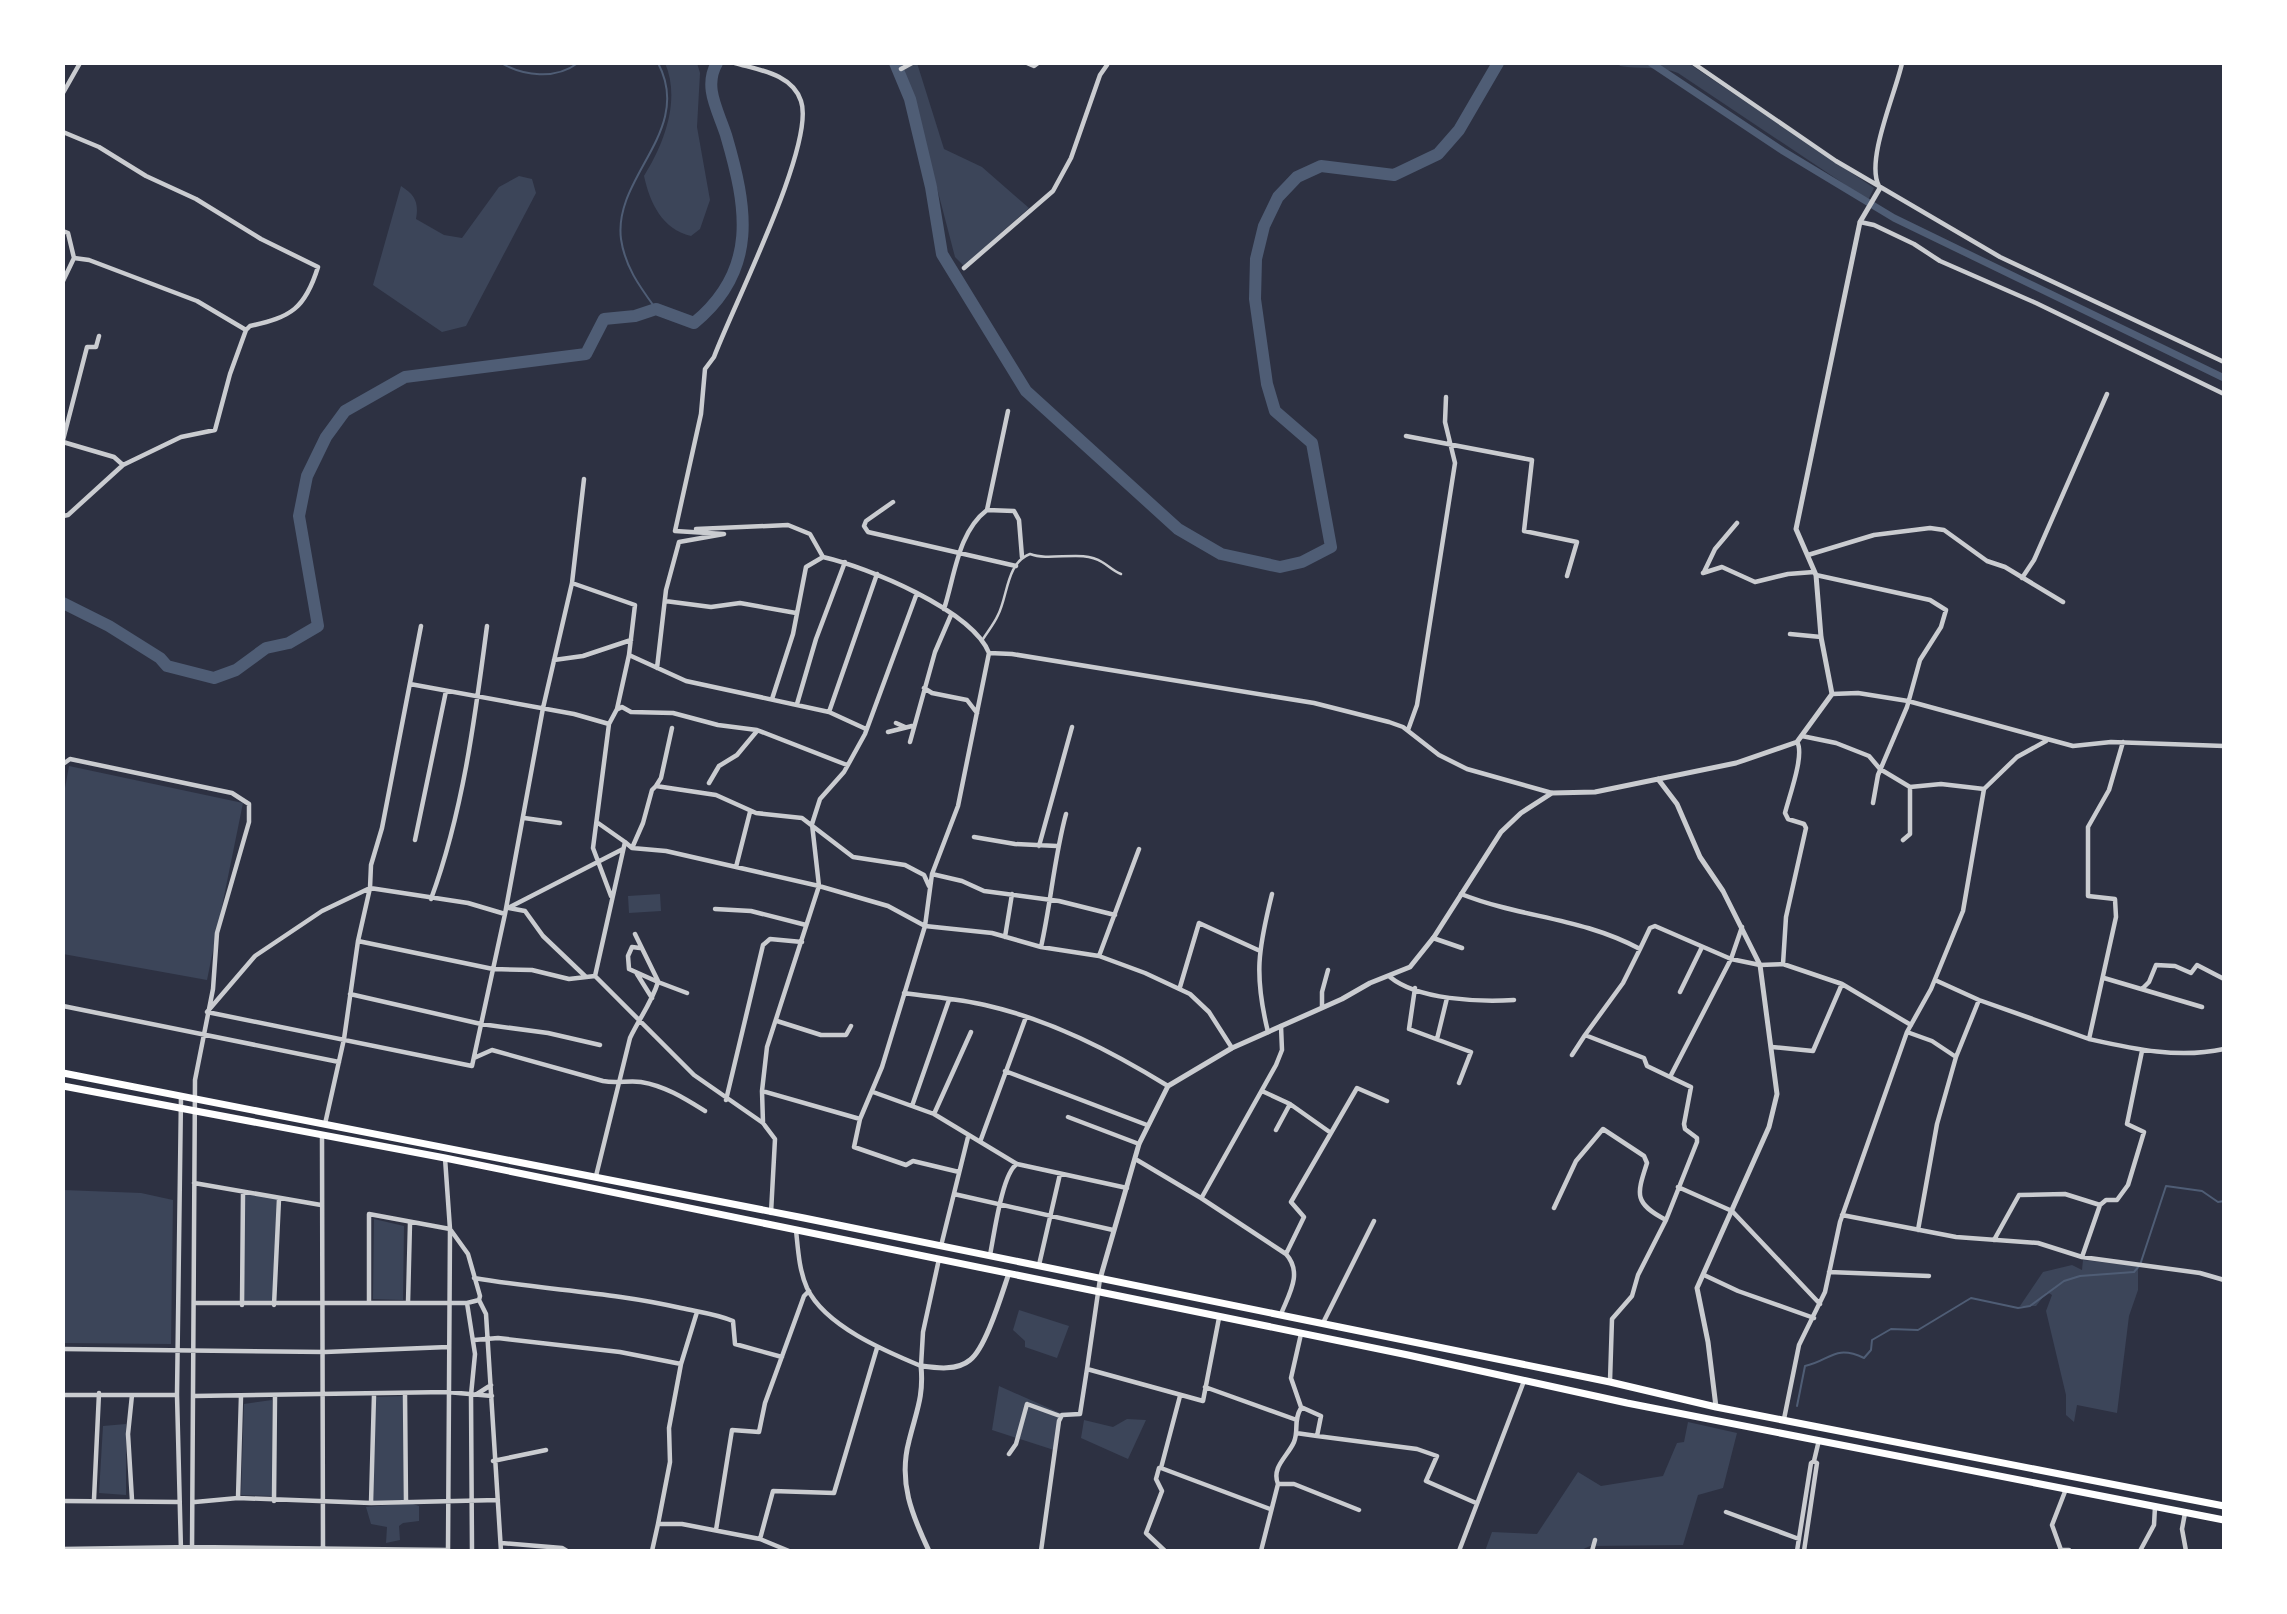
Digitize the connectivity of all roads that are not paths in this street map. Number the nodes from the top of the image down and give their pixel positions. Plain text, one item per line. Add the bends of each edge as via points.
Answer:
1 (80, 63) edge
2 (735, 63) edge
3 (912, 63) edge
4 (1027, 63) edge
5 (1038, 63) edge
6 (1693, 63) edge
7 (1902, 63) edge
8 (1107, 65) edge
9 (901, 69) dead end
10 (63, 93) edge
11 (63, 132) edge
12 (1880, 188) junction
13 (1860, 222) junction
14 (63, 231) edge
15 (74, 258) junction
16 (964, 268) dead end
17 (63, 281) edge
18 (246, 330) junction
19 (99, 336) dead end
20 (2224, 362) edge
21 (2107, 394) dead end
22 (2224, 394) edge
23 (1446, 397) dead end
24 (1008, 411) dead end
25 (1406, 436) dead end
26 (63, 441) edge
27 (1449, 442) junction
28 (123, 465) junction
29 (584, 479) dead end
30 (893, 502) dead end
31 (987, 510) junction
32 (63, 516) edge
33 (1737, 523) dead end
34 (675, 531) junction
35 (961, 554) junction
36 (1808, 555) junction
37 (823, 556) junction
38 (1022, 557) junction
39 (845, 562) junction
40 (1016, 566) junction
41 (1815, 573) junction
42 (877, 574) junction
43 (1121, 574) dead end
44 (1567, 576) dead end
45 (2022, 578) junction
46 (572, 583) junction
47 (917, 593) junction
48 (665, 601) junction
49 (2063, 602) dead end
50 (944, 608) junction
51 (796, 613) junction
52 (951, 615) junction
53 (421, 626) dead end
54 (487, 626) dead end
55 (1790, 634) dead end
56 (1821, 637) junction
57 (632, 639) junction
58 (983, 639) junction
59 (989, 653) junction
60 (629, 656) junction
61 (554, 660) junction
62 (657, 668) junction
63 (410, 684) junction
64 (924, 688) junction
65 (446, 691) junction
66 (1832, 694) junction
67 (478, 697) junction
68 (772, 699) junction
69 (1908, 701) junction
70 (797, 704) junction
71 (543, 708) junction
72 (617, 709) junction
73 (829, 712) junction
74 (978, 714) junction
75 (896, 723) dead end
76 (609, 724) junction
77 (912, 726) junction
78 (905, 727) junction
79 (1072, 727) dead end
80 (672, 728) dead end
81 (866, 729) junction
82 (757, 730) junction
83 (1408, 731) junction
84 (888, 732) dead end
85 (1802, 736) junction
86 (2046, 741) junction
87 (910, 742) dead end
88 (1797, 742) junction
89 (2123, 742) junction
90 (2224, 746) edge
91 (63, 764) edge
92 (847, 765) junction
93 (1880, 769) junction
94 (1658, 779) junction
95 (709, 783) dead end
96 (656, 786) junction
97 (1910, 787) junction
98 (1984, 789) junction
99 (1552, 793) junction
100 (1873, 803) dead end
101 (750, 811) junction
102 (1066, 814) dead end
103 (524, 818) junction
104 (561, 823) dead end
105 (598, 823) junction
106 (812, 824) junction
107 (974, 837) dead end
108 (415, 840) dead end
109 (1903, 840) dead end
110 (625, 842) junction
111 (1039, 846) junction
112 (1057, 846) junction
113 (624, 848) junction
114 (632, 848) junction
115 (1139, 849) dead end
116 (598, 861) junction
117 (736, 867) junction
118 (932, 874) junction
119 (819, 886) junction
120 (930, 887) junction
121 (370, 888) junction
122 (1012, 894) junction
123 (1272, 894) dead end
124 (1461, 894) junction
125 (611, 896) junction
126 (431, 899) junction
127 (1052, 900) junction
128 (508, 908) junction
129 (715, 909) dead end
130 (505, 914) junction
131 (1115, 915) junction
132 (806, 925) junction
133 (925, 926) junction
134 (1742, 927) junction
135 (635, 934) dead end
136 (1005, 937) junction
137 (1433, 938) junction
138 (358, 941) junction
139 (802, 942) junction
140 (1041, 947) junction
141 (1702, 947) junction
142 (640, 948) junction
143 (1462, 948) dead end
144 (1640, 949) junction
145 (1258, 950) junction
146 (1099, 956) junction
147 (1731, 959) junction
148 (1783, 964) junction
149 (1760, 965) junction
150 (493, 969) junction
151 (1328, 970) dead end
152 (637, 974) junction
153 (595, 976) junction
154 (1390, 977) junction
155 (587, 978) junction
156 (2104, 978) junction
157 (2224, 979) edge
158 (1935, 980) junction
159 (658, 982) junction
160 (1842, 984) junction
161 (1180, 988) junction
162 (1415, 988) junction
163 (2142, 989) junction
164 (1680, 992) dead end
165 (687, 993) dead end
166 (904, 993) junction
167 (350, 994) junction
168 (1447, 998) junction
169 (652, 999) junction
170 (949, 1000) junction
171 (1514, 1000) dead end
172 (1979, 1000) junction
173 (63, 1006) edge
174 (1322, 1007) junction
175 (2202, 1007) dead end
176 (207, 1012) junction
177 (1026, 1017) junction
178 (639, 1018) junction
179 (777, 1021) junction
180 (481, 1024) junction
181 (1911, 1025) junction
182 (851, 1026) dead end
183 (1281, 1027) junction
184 (971, 1032) dead end
185 (1268, 1032) junction
186 (1907, 1032) junction
187 (205, 1035) junction
188 (1585, 1035) junction
189 (344, 1039) junction
190 (2089, 1039) junction
191 (1437, 1040) junction
192 (600, 1045) dead end
193 (1772, 1047) junction
194 (1232, 1048) junction
195 (2224, 1049) edge
196 (2142, 1051) junction
197 (1572, 1055) dead end
198 (1956, 1057) junction
199 (474, 1059) junction
200 (339, 1062) junction
201 (1005, 1071) junction
202 (63, 1073) edge
203 (1670, 1077) junction
204 (1459, 1083) dead end
205 (620, 1084) junction
206 (63, 1086) edge
207 (1168, 1086) junction
208 (762, 1091) junction
209 (1262, 1091) junction
210 (873, 1092) junction
211 (181, 1096) junction
212 (195, 1098) junction
213 (726, 1100) junction
214 (1387, 1101) dead end
215 (1290, 1104) junction
216 (912, 1105) junction
217 (180, 1108) junction
218 (195, 1111) junction
219 (705, 1111) dead end
220 (934, 1114) junction
221 (1068, 1117) dead end
222 (860, 1119) junction
223 (764, 1123) junction
224 (325, 1124) junction
225 (1147, 1125) junction
226 (1276, 1130) dead end
227 (1331, 1133) junction
228 (322, 1137) junction
229 (968, 1137) junction
230 (980, 1142) junction
231 (1139, 1143) junction
232 (445, 1158) junction
233 (1137, 1160) junction
234 (1017, 1164) junction
235 (959, 1172) junction
236 (1060, 1174) junction
237 (596, 1177) junction
238 (194, 1183) junction
239 (1678, 1187) junction
240 (1126, 1188) junction
241 (243, 1192) junction
242 (954, 1194) junction
243 (1202, 1198) junction
244 (279, 1199) junction
245 (321, 1205) junction
246 (2100, 1205) junction
247 (1000, 1206) junction
248 (1554, 1208) dead end
249 (1732, 1211) junction
250 (771, 1213) junction
251 (1842, 1216) junction
252 (1051, 1217) junction
253 (1666, 1220) junction
254 (1374, 1221) dead end
255 (410, 1223) junction
256 (450, 1229) junction
257 (796, 1230) junction
258 (1113, 1230) junction
259 (1918, 1230) junction
260 (1994, 1240) junction
261 (941, 1246) junction
262 (1286, 1254) junction
263 (989, 1256) junction
264 (2082, 1257) junction
265 (939, 1259) junction
266 (1038, 1267) junction
267 (1829, 1272) junction
268 (1009, 1273) junction
269 (1704, 1275) junction
270 (1929, 1276) dead end
271 (474, 1278) junction
272 (1100, 1279) junction
273 (2224, 1280) edge
274 (1097, 1290) junction
275 (809, 1291) junction
276 (479, 1300) junction
277 (195, 1303) junction
278 (369, 1303) junction
279 (408, 1303) junction
280 (467, 1303) junction
281 (321, 1304) junction
282 (1820, 1304) junction
283 (242, 1305) junction
284 (274, 1305) junction
285 (448, 1305) junction
286 (697, 1312) junction
287 (1281, 1314) junction
288 (1219, 1318) junction
289 (1814, 1318) junction
290 (1323, 1324) junction
291 (1301, 1334) junction
292 (474, 1339) junction
293 (487, 1339) junction
294 (448, 1347) junction
295 (877, 1348) junction
296 (63, 1349) edge
297 (178, 1351) junction
298 (195, 1352) junction
299 (325, 1352) junction
300 (782, 1357) junction
301 (681, 1364) junction
302 (921, 1366) junction
303 (1087, 1368) junction
304 (1524, 1381) junction
305 (1611, 1382) junction
306 (491, 1385) junction
307 (1206, 1387) junction
308 (447, 1392) junction
309 (99, 1393) junction
310 (405, 1394) junction
311 (63, 1395) edge
312 (132, 1395) junction
313 (177, 1395) junction
314 (373, 1395) junction
315 (473, 1395) junction
316 (194, 1396) junction
317 (241, 1396) junction
318 (275, 1396) junction
319 (324, 1396) junction
320 (492, 1396) junction
321 (1181, 1396) junction
322 (1716, 1407) junction
323 (1301, 1408) junction
324 (1060, 1416) junction
325 (1294, 1419) junction
326 (1784, 1419) junction
327 (1296, 1433) junction
328 (1317, 1436) junction
329 (1819, 1440) junction
330 (546, 1450) dead end
331 (1009, 1454) dead end
332 (493, 1461) junction
333 (1160, 1467) junction
334 (1278, 1484) junction
335 (2066, 1489) junction
336 (238, 1498) junction
337 (94, 1499) junction
338 (450, 1499) junction
339 (472, 1499) junction
340 (132, 1500) junction
341 (322, 1500) junction
342 (498, 1500) junction
343 (63, 1501) edge
344 (179, 1502) junction
345 (194, 1502) junction
346 (275, 1502) junction
347 (406, 1502) junction
348 (372, 1503) junction
349 (1476, 1503) junction
350 (2155, 1506) junction
351 (2224, 1506) edge
352 (1270, 1509) junction
353 (1359, 1510) dead end
354 (1726, 1512) dead end
355 (2185, 1513) junction
356 (2224, 1520) edge
357 (658, 1524) junction
358 (716, 1530) junction
359 (1803, 1532) junction
360 (760, 1539) junction
361 (1799, 1539) junction
362 (1595, 1540) dead end
363 (501, 1543) junction
364 (63, 1549) edge
365 (181, 1549) edge
366 (192, 1549) edge
367 (323, 1550) edge
368 (2069, 1550) edge
369 (448, 1551) edge
370 (472, 1551) edge
371 (501, 1551) edge
372 (567, 1551) edge
373 (652, 1551) edge
374 (789, 1551) edge
375 (929, 1551) edge
376 (1041, 1551) edge
377 (1165, 1551) edge
378 (1261, 1551) edge
379 (1459, 1551) edge
380 (1592, 1551) edge
381 (1797, 1551) edge
382 (1804, 1551) edge
383 (2140, 1551) edge
384 (2186, 1551) edge

1 - 10 street
2 - 34 street via 782,77 801,99 804,114 799,145 758,261 705,369 701,414
3 - 9 street
4 - 5 street
6 - 12 street
7 - 12 street via 1874,168
8 - 16 street via 1071,158 1053,191
11 - 18 street via 99,147 318,267 297,310
12 - 13 street
12 - 20 street via 2000,257
13 - 22 street
13 - 36 street via 1797,528
14 - 15 street via 68,233
15 - 17 street
15 - 18 street via 197,301
18 - 28 street via 215,430 181,437
19 - 26 street via 96,347 87,347
21 - 45 street
23 - 27 street
24 - 31 street
25 - 27 street
26 - 28 street via 114,457
27 - 44 street via 1532,460 1524,531 1577,542
27 - 83 street via 1455,463 1417,705
28 - 32 street
29 - 46 street
30 - 35 street via 866,521 868,532
31 - 35 street via 969,526
31 - 38 street via 1014,511
33 - 41 street via 1715,549 1703,573 1722,566 1755,582
34 - 37 street via 788,524 810,534
34 - 48 street via 724,534 679,542
35 - 40 street
35 - 50 street
36 - 41 street
36 - 45 street via 1874,535 1930,528 1944,530 1987,561
37 - 39 street
37 - 51 street via 806,566
38 - 40 street
38 - 43 street via 1083,558 1103,562
39 - 42 street
39 - 70 street
40 - 58 street via 999,614
41 - 56 street
41 - 69 street via 1930,600 1947,610 1920,660
42 - 47 street
42 - 73 street
45 - 49 street
46 - 57 street via 635,605
46 - 61 street
47 - 50 street
47 - 81 street
48 - 51 street via 710,607 740,603
48 - 62 street
50 - 52 street
51 - 68 street
52 - 58 street
52 - 64 street
53 - 63 street
54 - 67 street
55 - 56 street
56 - 66 street
57 - 60 street
57 - 61 street via 583,656
58 - 59 street
59 - 74 street
59 - 83 street via 1314,703
60 - 62 street
60 - 72 street
61 - 71 street
62 - 68 street via 686,681
63 - 65 street
63 - 121 street
64 - 74 street via 967,700
64 - 77 street
65 - 67 street
65 - 108 street
66 - 69 street
66 - 85 street
67 - 71 street
67 - 126 street via 445,861
68 - 70 street
69 - 86 street via 1994,722
69 - 93 street
70 - 73 street
71 - 76 street
71 - 103 street
72 - 76 street
72 - 82 street via 673,713
73 - 81 street
74 - 118 street via 958,806
75 - 78 street
76 - 105 street
77 - 78 street
77 - 87 street
78 - 84 street
79 - 111 street
80 - 96 street
81 - 92 street
82 - 92 street
82 - 95 street via 737,755 719,766
83 - 99 street via 1467,769
85 - 88 street
85 - 93 street via 1869,756
86 - 89 street via 2073,746
86 - 98 street via 2017,757
88 - 94 street via 1736,763
88 - 148 street via 1799,759 1786,813 1788,819 1806,828 1786,917
89 - 90 street
89 - 156 street via 2109,790 2088,827 2088,896 2115,899
91 - 176 street via 70,759 100,763 232,793 250,804 217,933
92 - 106 street via 820,799
93 - 97 street
93 - 100 street
94 - 99 street via 1595,792
94 - 134 street via 1677,804 1700,857
96 - 101 street via 711,794
96 - 114 street
97 - 98 street via 1941,784
97 - 109 street via 1910,834
98 - 158 street via 1962,911
99 - 124 street via 1501,832
101 - 106 street via 802,818
101 - 117 street
102 - 112 street
103 - 104 street
103 - 130 street
105 - 110 street
105 - 116 street via 593,848
106 - 119 street
106 - 120 street via 853,857 905,865 923,875
107 - 111 street
110 - 113 street
110 - 114 street
111 - 112 street
112 - 127 street
113 - 116 street
113 - 125 street
114 - 117 street
115 - 131 street
116 - 125 street
116 - 128 street
117 - 119 street
118 - 120 street
118 - 122 street via 984,891
119 - 132 street
119 - 133 street via 888,906
120 - 133 street
121 - 126 street
121 - 138 street
121 - 176 street via 322,911 255,956
122 - 127 street
122 - 136 street
123 - 145 street
124 - 137 street
124 - 144 street via 1608,932
125 - 153 street
126 - 130 street
127 - 131 street
127 - 140 street
128 - 130 street
128 - 155 street via 525,911 543,936
129 - 132 street via 751,911
130 - 150 street
131 - 146 street
132 - 139 street
133 - 136 street
133 - 166 street
134 - 147 street
134 - 149 street
135 - 142 street
136 - 140 street
137 - 143 street
137 - 154 street via 1410,967
138 - 150 street
138 - 167 street
139 - 179 street
139 - 213 street via 770,939 763,945
140 - 146 street
141 - 144 street via 1655,926
141 - 147 street
141 - 164 street
142 - 152 street via 632,947 628,956 629,969
142 - 159 street
144 - 188 street via 1623,983
145 - 161 street via 1199,923
145 - 185 street via 1260,998
146 - 161 street
147 - 149 street
147 - 203 street
148 - 149 street
148 - 160 street
149 - 193 street
150 - 155 street
150 - 180 street
151 - 174 street
152 - 159 street
152 - 169 street
153 - 155 street
153 - 178 street
154 - 162 street
154 - 174 street
156 - 163 street
156 - 190 street
157 - 163 street via 2197,965 2191,973 2162,963 2156,965
158 - 172 street
158 - 181 street
159 - 165 street
159 - 169 street
160 - 181 street
160 - 193 street via 1813,1051
161 - 194 street via 1209,1012
162 - 168 street
162 - 191 street via 1409,1029
163 - 175 street
166 - 170 street
166 - 210 street
167 - 180 street
167 - 189 street
168 - 171 street
168 - 191 street
169 - 178 street
170 - 177 street via 984,1004
170 - 216 street
172 - 190 street
172 - 198 street
173 - 187 street
174 - 183 street
176 - 187 street
176 - 189 street
177 - 201 street
177 - 207 street via 1084,1039
178 - 205 street
178 - 213 street via 694,1075
179 - 182 street via 821,1035 846,1035
179 - 208 street via 767,1047
180 - 192 street via 548,1032
180 - 199 street
181 - 186 street
183 - 185 street
183 - 209 street via 1282,1050
184 - 220 street
185 - 194 street
186 - 198 street
186 - 251 street
187 - 200 street
187 - 212 street
188 - 197 street
188 - 203 street via 1644,1058 1647,1066
189 - 199 street via 472,1066
189 - 200 street
190 - 196 street
191 - 204 street via 1471,1052
193 - 249 street via 1777,1094 1769,1128
194 - 207 street
195 - 196 street via 2207,1053
196 - 246 street via 2127,1124 2144,1132 2128,1185 2117,1200
198 - 259 street via 1937,1124
199 - 205 street via 492,1050
200 - 224 street
201 - 225 street
201 - 230 street
202 - 211 highway
203 - 239 street via 1691,1087 1684,1124 1697,1138
205 - 219 street via 640,1082 674,1091
205 - 237 street
206 - 217 highway
207 - 225 street
208 - 222 street
208 - 223 street
209 - 215 street
209 - 243 street
210 - 216 street
210 - 222 street
211 - 212 highway
211 - 217 street
212 - 218 street
212 - 224 highway
213 - 223 street
214 - 227 street via 1357,1088
215 - 226 street
215 - 227 street
216 - 220 street
217 - 218 highway
217 - 297 street
218 - 228 highway
218 - 238 street
220 - 229 street
221 - 231 street
222 - 235 street via 854,1147 906,1166 913,1161
223 - 250 street via 775,1139
224 - 237 highway
225 - 231 street
227 - 262 street via 1291,1202 1304,1217
228 - 232 highway
228 - 245 street
229 - 230 street
229 - 235 street
230 - 234 street
231 - 233 street
232 - 256 street
232 - 257 highway
233 - 240 street
233 - 243 street
234 - 236 street
234 - 247 street via 1010,1170
235 - 242 street
236 - 240 street
236 - 252 street
237 - 250 highway
238 - 241 street
238 - 277 street
239 - 249 street
239 - 253 street
240 - 258 street
241 - 244 street
241 - 283 street
242 - 247 street
242 - 261 street
243 - 262 street
244 - 245 street
244 - 284 street
245 - 281 street
246 - 260 street via 2065,1194 2019,1195
246 - 264 street
247 - 252 street
247 - 263 street
248 - 253 street via 1576,1161 1603,1129 1644,1156 1647,1163 1640,1200
249 - 269 street
249 - 282 street
250 - 261 highway
251 - 259 street
251 - 267 street
252 - 258 street
252 - 266 street
253 - 305 street via 1632,1296 1612,1319
254 - 290 street
255 - 256 street
255 - 278 street via 369,1214
255 - 279 street
256 - 271 street via 468,1254
256 - 285 street
257 - 265 highway
257 - 275 street
258 - 272 street
259 - 260 street
260 - 264 street via 2038,1243
261 - 263 highway
262 - 287 street via 1295,1275
263 - 266 highway
264 - 273 street
265 - 268 highway
265 - 302 street via 923,1332
266 - 272 highway
267 - 270 street
267 - 282 street
268 - 274 highway
268 - 302 street via 988,1331 970,1360 949,1368
269 - 289 street
269 - 322 street via 1697,1288
271 - 276 street
271 - 286 street via 628,1296
272 - 274 street
272 - 287 highway
274 - 288 highway
274 - 303 street
275 - 295 street via 822,1308
275 - 300 street
276 - 280 street
276 - 293 street via 486,1314
277 - 283 street
277 - 298 street
278 - 279 street
278 - 281 street
279 - 285 street
280 - 285 street
280 - 292 street
281 - 284 street
281 - 299 street
282 - 289 street
283 - 284 street
285 - 294 street
286 - 300 street via 733,1321 735,1344
286 - 301 street
287 - 290 highway
288 - 291 highway
288 - 307 street
289 - 326 street via 1799,1345
290 - 305 highway
291 - 304 highway
291 - 323 street via 1292,1378
292 - 293 street
292 - 315 street
293 - 301 street via 620,1352
293 - 306 street
294 - 299 street
294 - 308 street
295 - 302 street
295 - 360 street via 834,1493 773,1492
296 - 297 street
297 - 298 street
297 - 313 street
298 - 299 street
298 - 316 street
299 - 319 street
300 - 358 street via 759,1432 732,1430
301 - 357 street
302 - 375 street via 921,1404 908,1443 905,1476 908,1507
303 - 321 street
303 - 324 street via 1080,1414
304 - 329 highway
304 - 349 street
305 - 322 highway
306 - 315 street
306 - 320 street
307 - 321 street via 1203,1401
307 - 325 street
308 - 310 street
308 - 315 street
308 - 338 street
309 - 311 street
309 - 312 street
309 - 337 street
310 - 314 street
310 - 347 street
312 - 313 street
312 - 340 street via 128,1434
313 - 344 street
314 - 319 street
314 - 348 street
315 - 320 street
315 - 339 street
316 - 317 street
316 - 345 street
317 - 318 street
317 - 336 street
318 - 319 street
318 - 346 street
319 - 341 street
320 - 332 street
321 - 333 street
322 - 326 highway
323 - 325 street
323 - 328 street via 1321,1416
324 - 331 street via 1029,1403
324 - 376 street
325 - 327 street
326 - 351 highway
327 - 328 street
327 - 334 street via 1279,1465
328 - 349 street via 1417,1449 1437,1456 1426,1482
329 - 335 highway
329 - 359 street
330 - 332 street
332 - 342 street
333 - 352 street
333 - 377 street via 1156,1479 1162,1491 1146,1533
334 - 352 street
334 - 353 street via 1294,1484
335 - 350 highway
335 - 368 street via 2052,1525 2061,1550
336 - 345 street
336 - 346 street
337 - 340 street
337 - 343 street
338 - 339 street
338 - 347 street
338 - 369 street
339 - 342 street
339 - 370 street
340 - 344 street
341 - 346 street
341 - 348 street
341 - 367 street
342 - 363 street
344 - 365 street
345 - 366 street
347 - 348 street
349 - 379 street
350 - 355 highway
350 - 383 street via 2154,1525
352 - 378 street
354 - 361 street
355 - 356 highway
355 - 384 street
357 - 358 street
357 - 373 street
358 - 360 street
359 - 361 street
359 - 382 street
360 - 374 street
361 - 381 street
362 - 380 street
363 - 371 street
363 - 372 street
364 - 365 street
365 - 366 street
366 - 367 street
367 - 369 street

